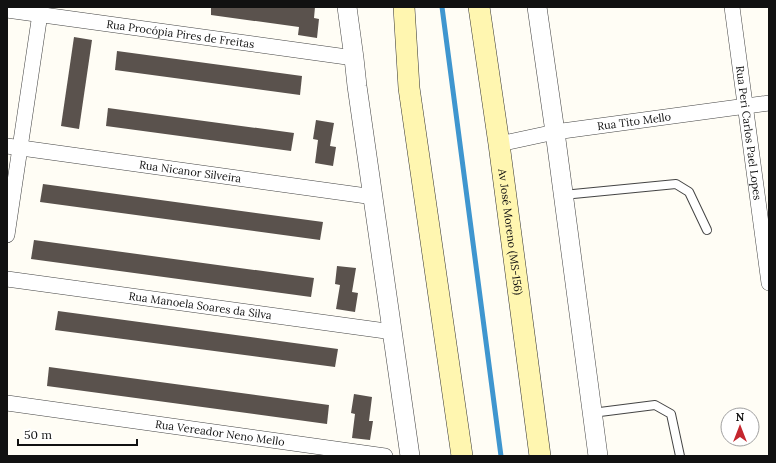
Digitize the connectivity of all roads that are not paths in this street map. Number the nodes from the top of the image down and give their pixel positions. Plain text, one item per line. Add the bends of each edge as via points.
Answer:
1 (347, 7) edge
2 (479, 7) edge
3 (537, 7) edge
4 (732, 7) edge
5 (7, 10) edge
6 (406, 10) edge
7 (40, 11) edge
8 (354, 58) junction
9 (769, 103) edge
10 (745, 106) junction
11 (555, 132) junction
12 (499, 144) junction
13 (13, 147) edge
14 (563, 194) junction
15 (374, 197) junction
16 (707, 230) dead end
17 (7, 235) edge
18 (7, 279) edge
19 (769, 283) edge
20 (393, 332) junction
21 (7, 403) edge
22 (592, 413) junction
23 (385, 456) edge
24 (410, 456) edge
25 (462, 456) edge
26 (540, 456) edge
27 (598, 456) edge
28 (680, 456) edge

1 - 8 street
2 - 12 main road, Av José Moreno (MS-156)
3 - 11 street
4 - 10 street, Rua Peri Carlos Pael Lopes
5 - 7 street, Rua Procópia Pires de Freitas
6 - 25 main road via 409,88
7 - 8 street, Rua Procópia Pires de Freitas
7 - 13 street
8 - 15 street
9 - 10 street, Rua Tito Mello
10 - 11 street, Rua Tito Mello
10 - 19 street, Rua Peri Carlos Pael Lopes
11 - 12 street, Rua Tito Mello
11 - 14 street
12 - 26 main road, Av José Moreno (MS-156)
13 - 15 street, Rua Nicanor Silveira
13 - 17 street
14 - 16 lane via 676,184 689,192
14 - 22 street
15 - 20 street
18 - 20 street, Rua Manoela Soares da Silva
20 - 24 street
21 - 23 street, Rua Vereador Neno Mello
22 - 27 street
22 - 28 lane via 654,405 671,414

